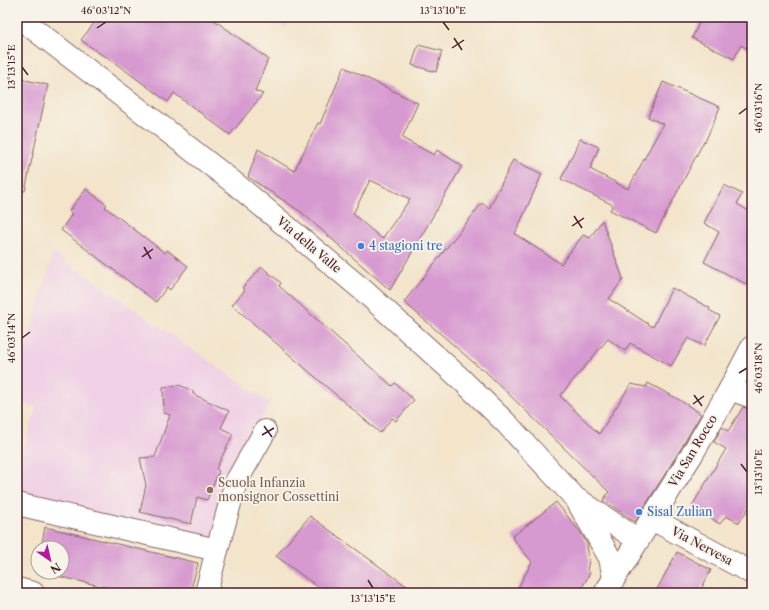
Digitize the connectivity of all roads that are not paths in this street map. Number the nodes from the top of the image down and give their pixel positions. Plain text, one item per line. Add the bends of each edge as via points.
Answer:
1 (18, 17) edge
2 (752, 347) edge
3 (730, 390) junction
4 (752, 397) edge
5 (265, 430) dead end
6 (576, 499) junction
7 (17, 504) edge
8 (652, 519) junction
9 (638, 540) junction
10 (217, 550) junction
11 (752, 573) edge
12 (610, 586) edge
13 (17, 589) edge
14 (33, 593) edge
15 (206, 593) edge

1 - 6 street, Via della Valle via 233,182 364,291 506,424
2 - 3 street, Via San Rocco
3 - 4 street
3 - 8 street, Via San Rocco
5 - 10 street via 236,482
6 - 9 street, Via della Valle
6 - 12 street, Via della Valle via 610,558
7 - 10 street
8 - 9 street, Via San Rocco
8 - 11 street, Via Nervesa
9 - 12 street, Via San Rocco
10 - 15 street
13 - 14 street

